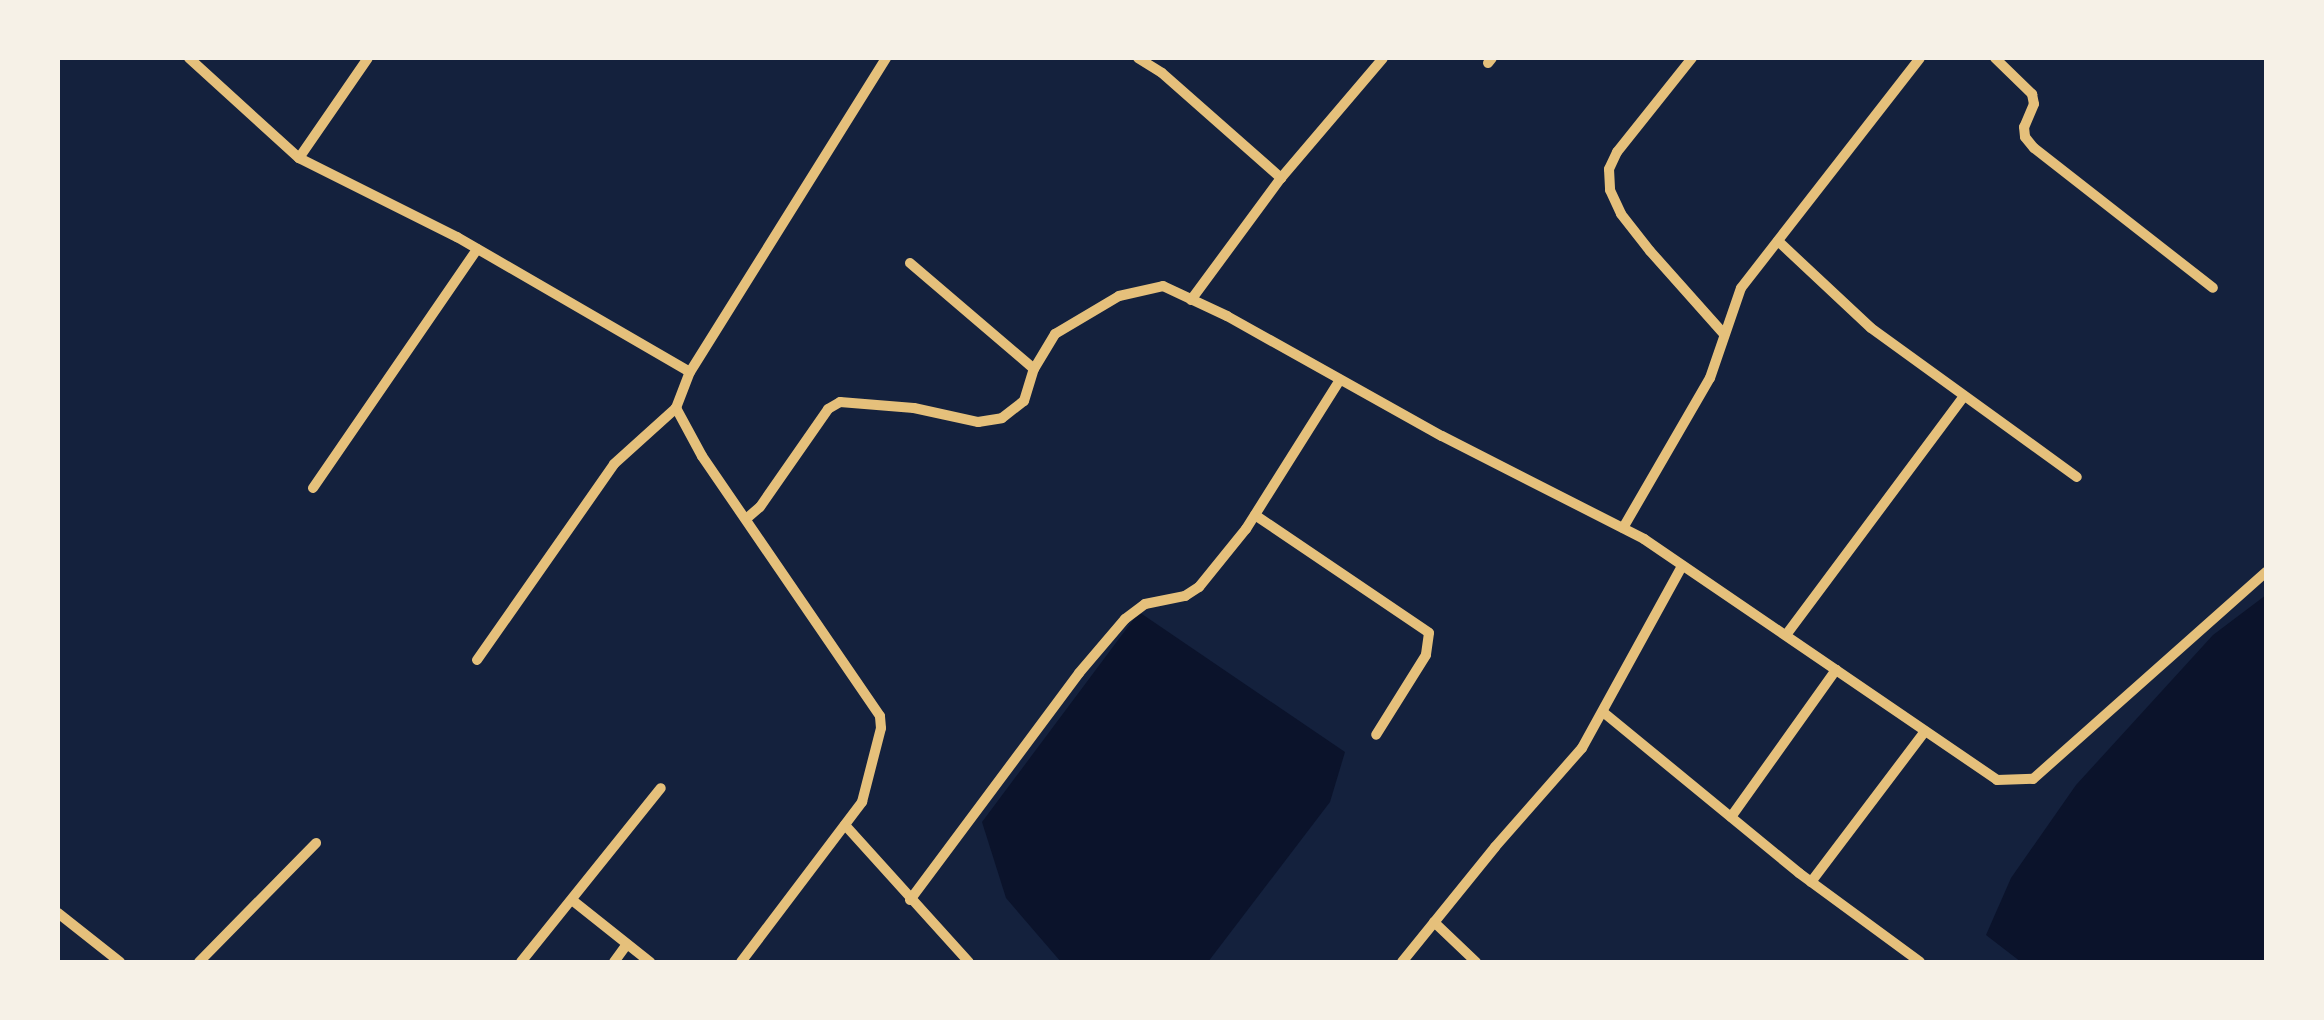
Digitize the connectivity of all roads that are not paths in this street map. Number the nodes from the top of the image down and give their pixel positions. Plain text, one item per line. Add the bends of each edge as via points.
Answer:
1 (189, 58) edge
2 (368, 58) edge
3 (886, 58) edge
4 (1138, 58) edge
5 (1383, 58) edge
6 (1692, 58) edge
7 (1920, 58) edge
8 (1995, 58) edge
9 (299, 158) junction
10 (1282, 178) junction
11 (1778, 242) junction
12 (477, 249) junction
13 (910, 263) dead end
14 (2212, 288) dead end
15 (1191, 300) junction
16 (1723, 333) junction
17 (1034, 369) junction
18 (690, 372) junction
19 (1340, 380) junction
20 (1964, 396) junction
21 (676, 408) junction
22 (2077, 477) dead end
23 (312, 488) dead end
24 (1255, 514) junction
25 (746, 519) junction
26 (1622, 528) junction
27 (1682, 566) junction
28 (2266, 572) edge
29 (1786, 635) junction
30 (477, 660) dead end
31 (1836, 670) junction
32 (1603, 712) junction
33 (1925, 731) junction
34 (1376, 735) dead end
35 (660, 788) dead end
36 (1730, 817) junction
37 (844, 826) junction
38 (316, 843) dead end
39 (1811, 882) junction
40 (572, 900) junction
41 (910, 900) junction
42 (58, 913) edge
43 (1434, 922) junction
44 (627, 944) junction
45 (120, 962) edge
46 (198, 962) edge
47 (521, 962) edge
48 (614, 962) edge
49 (650, 962) edge
50 (741, 962) edge
51 (969, 962) edge
52 (1402, 962) edge
53 (1476, 962) edge
54 (1920, 962) edge

1 - 9 street
2 - 9 street
3 - 18 street
4 - 10 street
5 - 10 street
6 - 16 street via 1617,152 1610,190 1650,252
7 - 11 street
8 - 14 street via 2032,94 2024,127 2034,148
9 - 12 street
10 - 15 street
11 - 16 street via 1742,288
11 - 20 street via 1871,328
12 - 18 street
12 - 23 street
13 - 17 street
15 - 17 street via 1164,286 1119,296 1056,334
15 - 19 street
16 - 26 street via 1710,378
17 - 25 street via 1024,401 1002,418 978,422 840,402 828,408
18 - 21 street
19 - 24 street
19 - 26 street
20 - 22 street
20 - 29 street
21 - 25 street
21 - 30 street via 614,464
24 - 34 street via 1430,633 1426,654
24 - 41 street via 1199,586 1185,596 1145,604 1124,619
25 - 37 street via 880,716 870,781
26 - 27 street
27 - 29 street
27 - 32 street
28 - 33 street via 2033,780 1997,780
29 - 31 street
31 - 33 street
31 - 36 street
32 - 36 street
32 - 43 street via 1546,794
33 - 39 street
35 - 40 street
36 - 39 street
37 - 41 street
37 - 50 street
38 - 46 street
39 - 54 street
40 - 44 street
40 - 47 street
41 - 51 street
42 - 45 street
43 - 52 street
43 - 53 street
44 - 48 street
44 - 49 street

